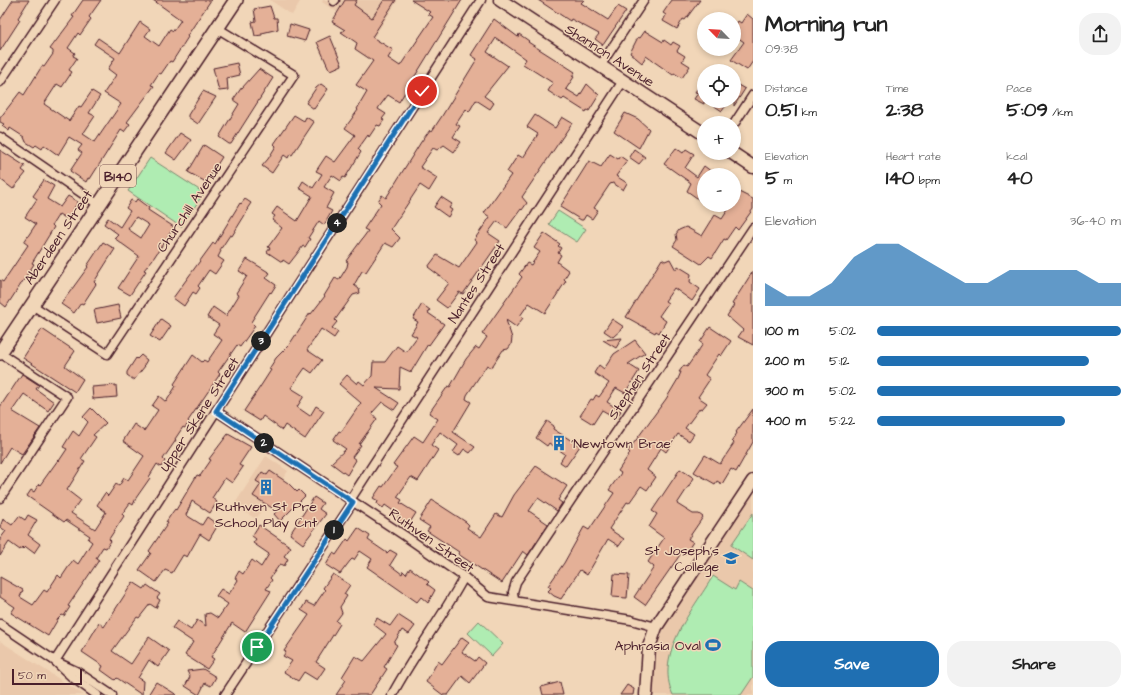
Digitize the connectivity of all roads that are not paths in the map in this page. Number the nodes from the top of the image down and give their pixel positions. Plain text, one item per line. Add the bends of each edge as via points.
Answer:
1 (55, 0) edge
2 (236, 0) edge
3 (480, 0) edge
4 (500, 0) edge
5 (644, 0) edge
6 (218, 28) junction
7 (600, 66) junction
8 (623, 81) junction
9 (0, 82) edge
10 (753, 95) edge
11 (739, 116) edge
12 (697, 129) edge
13 (0, 137) edge
14 (741, 159) edge
15 (753, 167) edge
16 (99, 205) junction
17 (753, 228) edge
18 (32, 305) junction
19 (0, 353) edge
20 (216, 411) junction
21 (753, 481) edge
22 (0, 498) edge
23 (352, 501) junction
24 (464, 577) junction
25 (514, 600) junction
26 (0, 624) edge
27 (656, 627) junction
28 (55, 661) junction
29 (97, 695) edge
30 (112, 695) edge
31 (225, 695) edge
32 (392, 695) edge
33 (646, 695) edge

1 - 9 street
2 - 6 main road, Aberdeen Street / B140
3 - 20 street, Upper Skene Street
4 - 7 main road, Shannon Avenue
5 - 7 street
6 - 16 main road, Aberdeen Street / B140
6 - 18 street, Churchill Avenue via 294,75 107,354
7 - 8 main road, Shannon Avenue
8 - 12 main road, Shannon Avenue
8 - 23 street, Nantes Street
10 - 11 street
13 - 16 street
14 - 15 main road
16 - 18 main road, Aberdeen Street / B140
17 - 25 street, Stephen Street via 516,582
18 - 19 main road, Aberdeen Street / B140
19 - 22 street via 66,397
20 - 23 street, Ruthven Street
20 - 28 street, Upper Skene Street
21 - 27 main road
23 - 24 street, Ruthven Street
23 - 31 street, Nantes Street
24 - 25 street, Ruthven Street via 488,596
24 - 32 street
25 - 27 street, Ruthven Street via 631,620
26 - 28 street
27 - 33 main road via 649,647
28 - 29 street
28 - 30 street via 76,671

